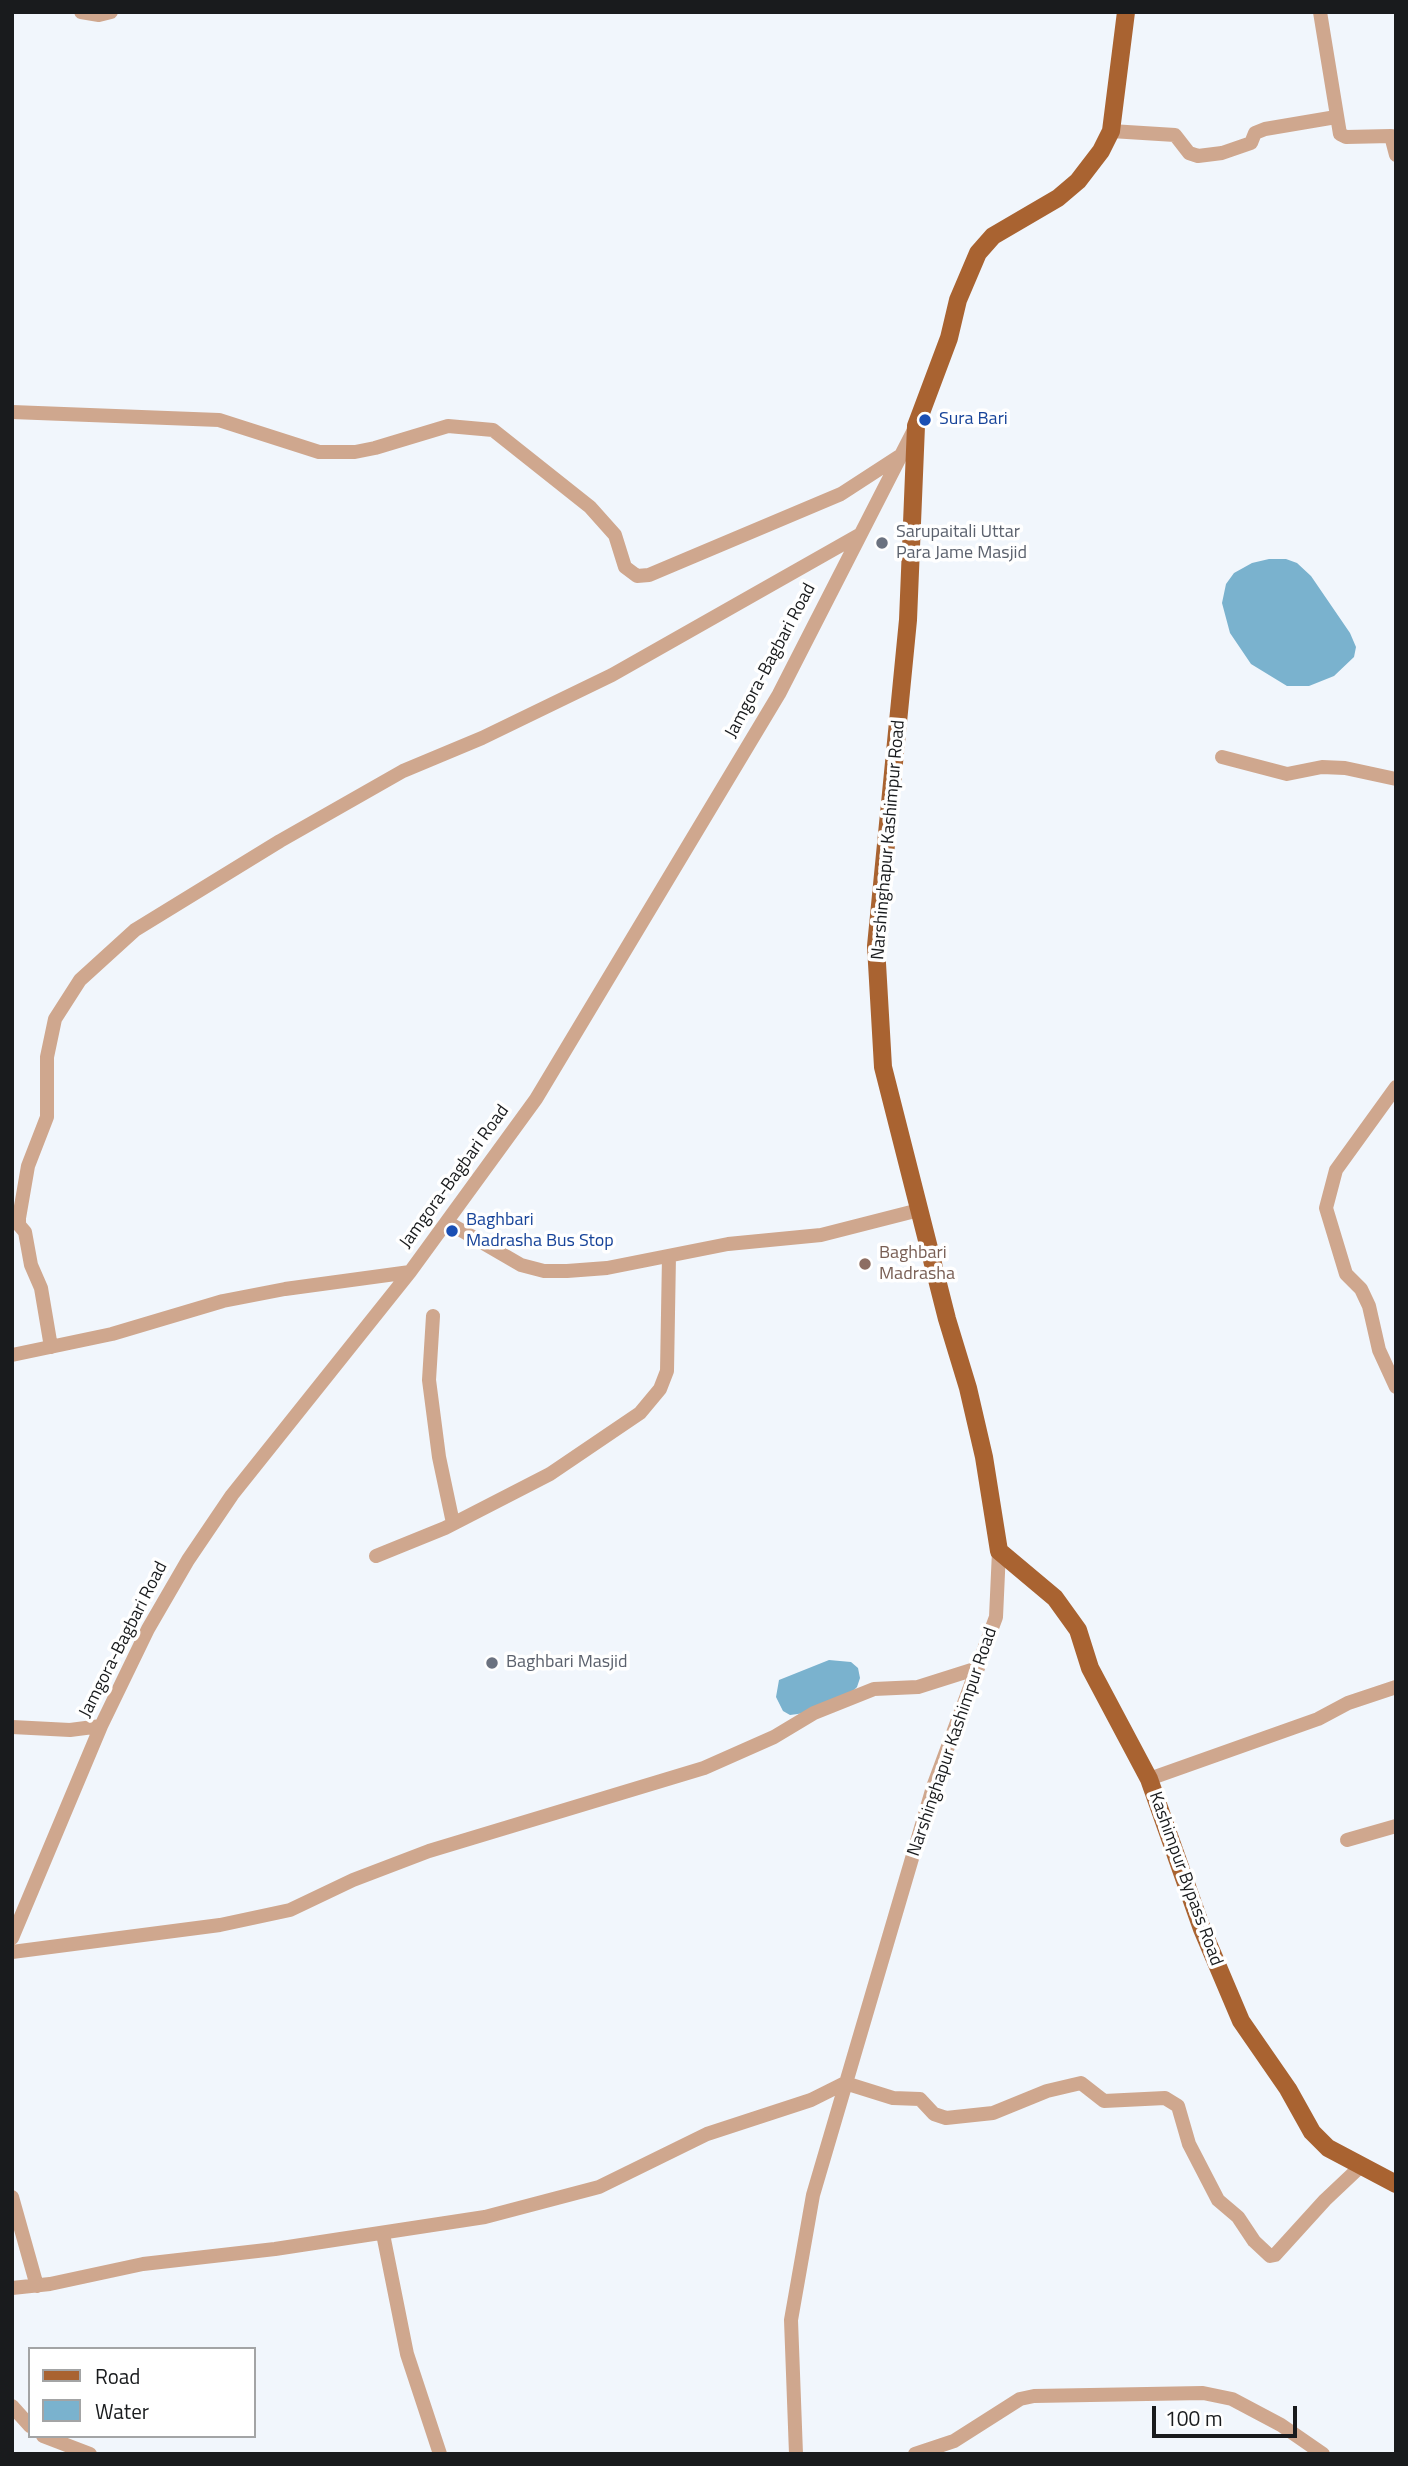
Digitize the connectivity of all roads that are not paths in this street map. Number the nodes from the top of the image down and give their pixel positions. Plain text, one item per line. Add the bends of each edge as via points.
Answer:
1 (81, 12) edge
2 (111, 12) edge
3 (1126, 12) edge
4 (1320, 12) edge
5 (1336, 117) junction
6 (1111, 131) junction
7 (1396, 155) edge
8 (12, 412) edge
9 (916, 426) junction
10 (898, 457) junction
11 (860, 535) junction
12 (1222, 757) dead end
13 (1396, 779) edge
14 (1396, 1087) edge
15 (919, 1210) junction
16 (447, 1222) junction
17 (668, 1256) junction
18 (410, 1272) junction
19 (433, 1316) dead end
20 (51, 1347) junction
21 (12, 1355) edge
22 (1396, 1387) edge
23 (453, 1523) junction
24 (999, 1552) junction
25 (376, 1556) dead end
26 (978, 1668) junction
27 (1396, 1687) edge
28 (101, 1726) junction
29 (12, 1727) edge
30 (1149, 1779) junction
31 (1396, 1826) edge
32 (1347, 1840) dead end
33 (12, 1938) edge
34 (12, 1952) edge
35 (845, 2083) junction
36 (1361, 2166) junction
37 (1396, 2184) edge
38 (12, 2197) edge
39 (383, 2234) junction
40 (37, 2286) junction
41 (12, 2288) edge
42 (12, 2406) edge
43 (28, 2424) edge
44 (46, 2438) edge
45 (67, 2451) edge
46 (90, 2454) edge
47 (440, 2454) edge
48 (796, 2454) edge
49 (915, 2454) edge
50 (1323, 2454) edge

1 - 2 street
3 - 6 main road, Narshinghapur Kashimpur Road
4 - 5 street
5 - 6 street via 1257,131 1251,143 1198,156 1189,153 1175,135
5 - 7 street via 1342,136 1393,137
6 - 9 main road, Narshinghapur Kashimpur Road via 1078,181 993,236 978,253
8 - 10 street via 219,420 319,452 355,452 448,426 493,430 590,507 615,535 625,568 637,576 841,495
9 - 10 street, Jamgora-Bagbari Road
9 - 15 main road, Narshinghapur Kashimpur Road via 908,620 876,946 883,1067
10 - 11 street, Jamgora-Bagbari Road
11 - 16 street, Jamgora-Bagbari Road via 779,694 537,1099
11 - 20 street via 612,675 403,771 279,841 135,930 80,980 55,1019 47,1057 47,1117 28,1166 19,1218 41,1288
12 - 13 street via 1287,775 1322,767
14 - 22 street via 1336,1170 1326,1208 1346,1274 1369,1306
15 - 17 street via 821,1235 729,1244
15 - 24 main road, Narshinghapur Kashimpur Road via 968,1388
16 - 17 street via 512,1261 544,1271 607,1268
16 - 18 street, Jamgora-Bagbari Road
17 - 23 street via 667,1371 653,1398 640,1413 550,1474
18 - 20 street via 223,1301
18 - 28 street, Jamgora-Bagbari Road via 233,1495 188,1560
19 - 23 street via 429,1380
20 - 21 street
23 - 25 street
24 - 26 street, Narshinghapur Kashimpur Road via 996,1617
24 - 30 main road, Kashimpur Bypass Road via 1068,1613 1090,1668
26 - 34 street via 918,1687 874,1689 814,1713 774,1737 704,1768 429,1851 290,1910 220,1925
26 - 35 street, Narshinghapur Kashimpur Road via 933,1787
27 - 30 street
28 - 29 street via 70,1730
28 - 33 street, Jamgora-Bagbari Road
30 - 36 main road, Kashimpur Bypass Road via 1202,1929 1241,2021 1312,2132 1328,2148
31 - 32 street
35 - 36 street via 893,2098 920,2099 934,2114 946,2118 993,2113 1047,2091 1082,2083 1104,2101 1165,2098 1178,2106 1189,2144 1218,2200 1270,2256
35 - 39 street via 811,2100 707,2134 599,2187 485,2217
35 - 48 street, Narshinghapur Kashimpur Road via 813,2195 791,2320
36 - 37 main road, Kashimpur Bypass Road
38 - 40 street
39 - 40 street via 197,2256
39 - 47 street via 407,2354
40 - 41 street
42 - 43 street
44 - 45 street
45 - 46 street
49 - 50 street via 954,2441 1020,2399 1034,2396 1203,2393 1232,2399

